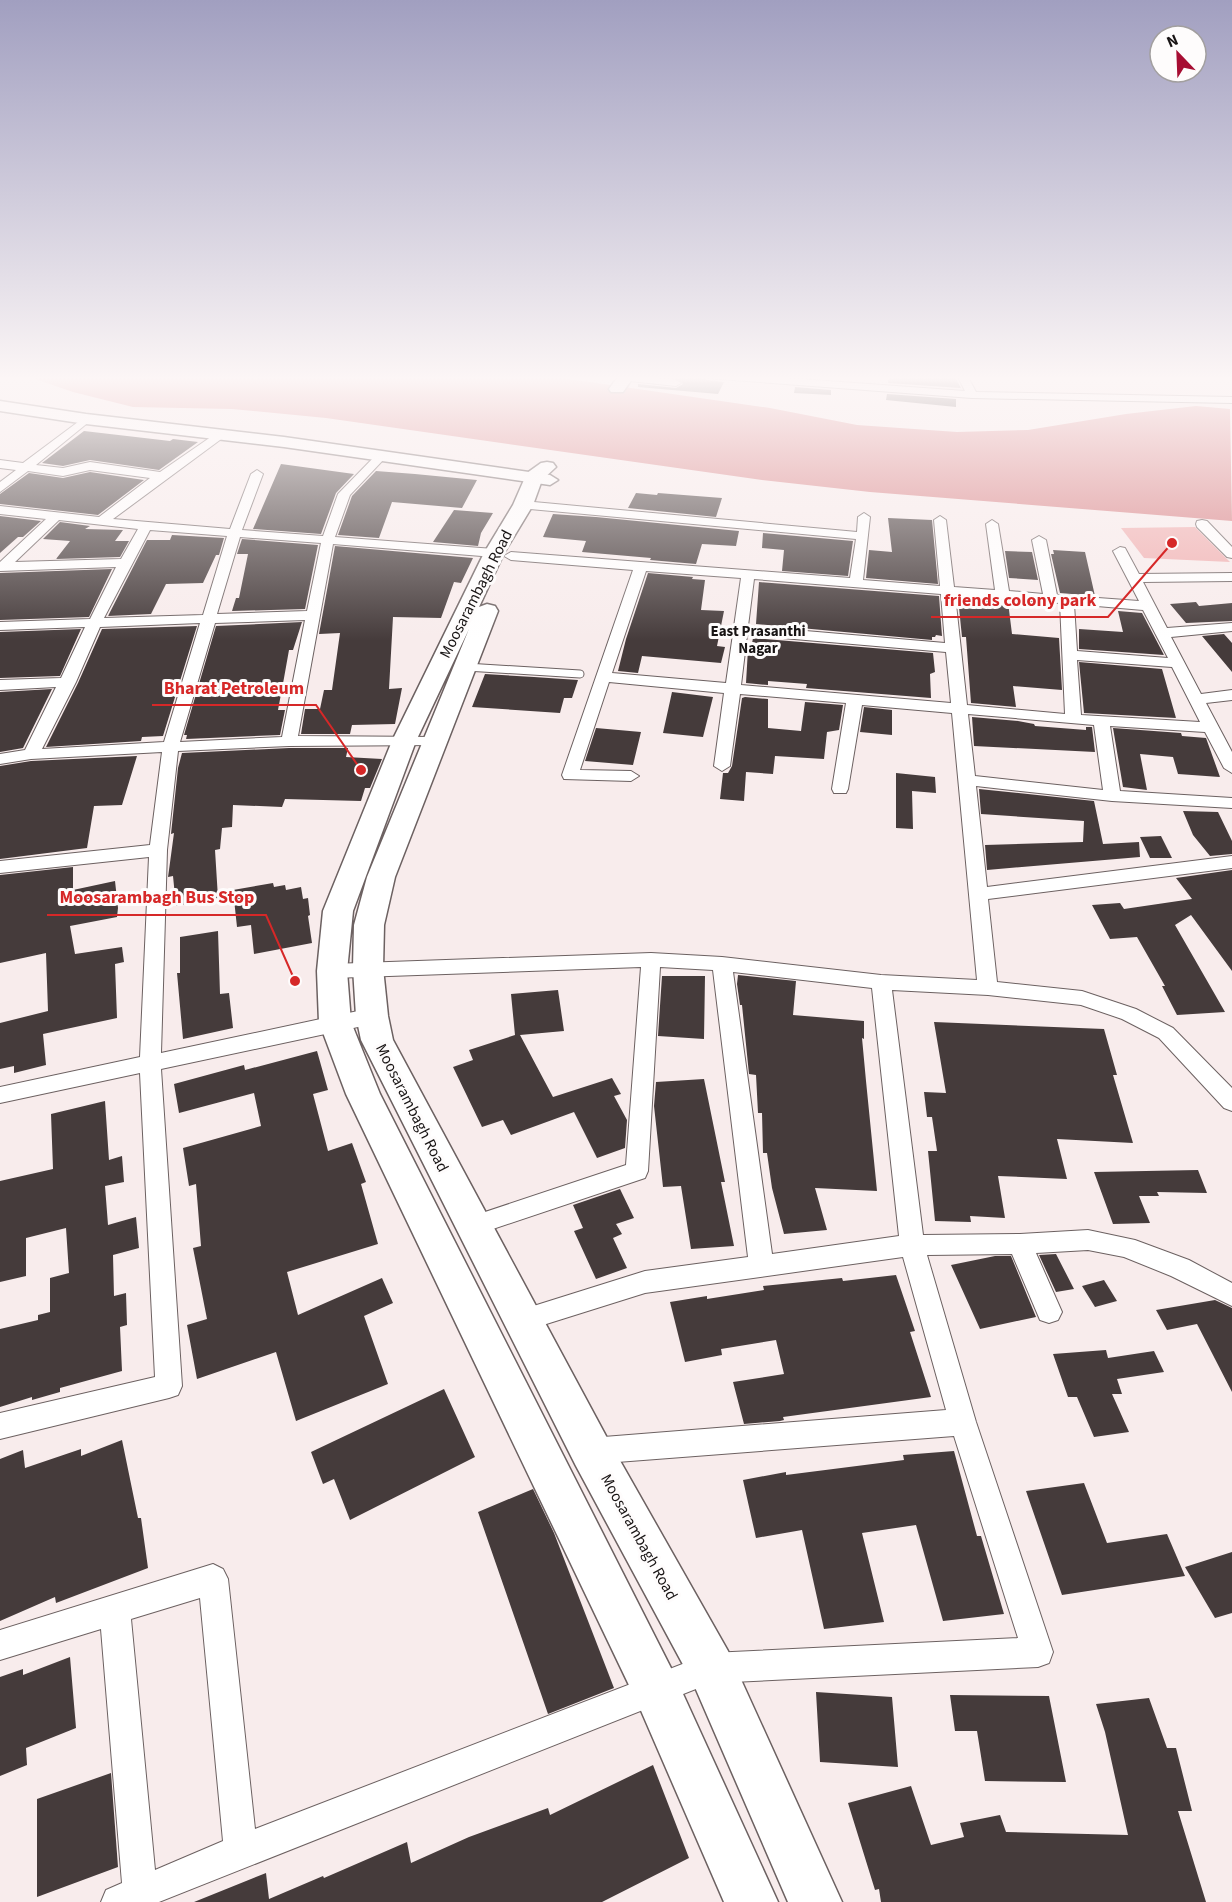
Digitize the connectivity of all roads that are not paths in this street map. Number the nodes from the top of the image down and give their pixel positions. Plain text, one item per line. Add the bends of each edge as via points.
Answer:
1 (0, 464) edge
2 (28, 464) edge
3 (181, 464) edge
4 (373, 464) edge
5 (425, 464) edge
6 (23, 468) junction
7 (257, 474) dead end
8 (160, 476) junction
9 (540, 484) junction
10 (0, 488) edge
11 (0, 510) edge
12 (56, 516) junction
13 (864, 517) dead end
14 (940, 520) dead end
15 (102, 521) junction
16 (992, 524) dead end
17 (1202, 524) dead end
18 (146, 526) junction
19 (235, 531) junction
20 (862, 536) junction
21 (328, 539) junction
22 (1039, 540) dead end
23 (1120, 550) dead end
24 (1232, 554) edge
25 (502, 555) junction
26 (124, 563) junction
27 (641, 566) junction
28 (2, 567) edge
29 (748, 575) junction
30 (1232, 577) edge
31 (1134, 578) junction
32 (856, 583) junction
33 (948, 590) junction
34 (1003, 595) junction
35 (1051, 598) junction
36 (1067, 600) junction
37 (1148, 606) junction
38 (313, 615) junction
39 (210, 617) junction
40 (93, 623) junction
41 (0, 626) edge
42 (1232, 627) edge
43 (741, 630) junction
44 (1162, 633) junction
45 (953, 648) junction
46 (1070, 655) junction
47 (1177, 663) junction
48 (464, 667) junction
49 (580, 674) dead end
50 (602, 677) junction
51 (68, 682) junction
52 (0, 685) edge
53 (734, 687) junction
54 (1232, 695) edge
55 (855, 699) junction
56 (1196, 699) junction
57 (960, 708) junction
58 (1073, 719) junction
59 (1101, 720) junction
60 (1210, 727) junction
61 (289, 741) junction
62 (419, 742) junction
63 (171, 746) junction
64 (31, 754) junction
65 (0, 759) edge
66 (722, 766) dead end
67 (1232, 768) edge
68 (631, 776) dead end
69 (967, 780) junction
70 (840, 789) dead end
71 (1112, 796) junction
72 (1232, 803) edge
73 (158, 850) junction
74 (1232, 862) edge
75 (0, 867) edge
76 (978, 894) junction
77 (651, 960) junction
78 (722, 964) junction
79 (368, 968) junction
80 (332, 970) junction
81 (881, 982) junction
82 (988, 988) junction
83 (372, 1016) junction
84 (335, 1022) junction
85 (150, 1063) junction
86 (0, 1095) edge
87 (1232, 1102) edge
88 (472, 1226) junction
89 (1020, 1244) junction
90 (912, 1245) junction
91 (760, 1265) junction
92 (1232, 1295) edge
93 (1049, 1312) dead end
94 (524, 1320) junction
95 (963, 1422) junction
96 (0, 1426) edge
97 (591, 1451) junction
98 (115, 1611) junction
99 (0, 1645) edge
100 (711, 1668) junction
101 (656, 1689) junction
102 (241, 1851) junction
103 (129, 1898) edge
104 (751, 1902) edge
105 (815, 1902) edge

1 - 6 street
2 - 6 street
3 - 8 street
4 - 21 street via 344,494
5 - 9 street
6 - 8 street via 63,472 90,466
6 - 10 street
7 - 19 street
8 - 15 street
9 - 20 street
9 - 25 main road, Moosarambagh Road
11 - 12 street
12 - 15 street
12 - 28 street
13 - 20 street
14 - 33 street
15 - 18 street
16 - 34 street
17 - 24 street
18 - 19 street
18 - 26 street
19 - 21 street
19 - 39 street
20 - 32 street
21 - 25 street
21 - 38 street
22 - 35 street
23 - 31 street
25 - 27 street
25 - 48 main road, Moosarambagh Road
25 - 62 main road, Moosarambagh Road
26 - 28 street
26 - 40 street
27 - 29 street
27 - 50 street
29 - 32 street
29 - 43 street
30 - 31 street
31 - 37 street
32 - 33 street
33 - 34 street
33 - 45 street
34 - 35 street
35 - 36 street
36 - 37 street
36 - 46 street
37 - 44 street
38 - 39 street
38 - 61 street
39 - 40 street
39 - 63 street
40 - 41 street
40 - 51 street
42 - 44 street
43 - 45 street
43 - 53 street
44 - 47 street
45 - 57 street
46 - 47 street
46 - 58 street
47 - 56 street
48 - 49 lane
48 - 62 main road, Moosarambagh Road
50 - 53 street
50 - 68 street via 570,775
51 - 52 street
51 - 64 street
53 - 55 street
53 - 66 street
54 - 56 street
55 - 57 street
55 - 70 street
56 - 60 street
57 - 58 street
57 - 69 street
58 - 59 street
59 - 60 street
59 - 71 street
60 - 67 street
61 - 62 street
61 - 63 street
62 - 79 main road, Moosarambagh Road via 369,925
62 - 80 main road, Moosarambagh Road via 338,911
63 - 64 street
63 - 73 street
64 - 65 street
69 - 71 street
69 - 76 street
71 - 72 street
73 - 75 street
73 - 85 street
74 - 76 street
76 - 82 street
77 - 78 street
77 - 79 street
77 - 88 street via 637,1171
78 - 81 street
78 - 91 street
79 - 80 street
79 - 83 main road, Moosarambagh Road
80 - 84 main road, Moosarambagh Road
81 - 82 street
81 - 90 street
82 - 87 street via 1082,998 1129,1014 1166,1033
83 - 84 street
83 - 88 main road, Moosarambagh Road via 377,1040
84 - 85 street
84 - 101 main road, Moosarambagh Road via 363,1095
85 - 86 street
85 - 96 street via 169,1386
88 - 94 main road, Moosarambagh Road
89 - 90 street
89 - 92 street via 1088,1240 1126,1247 1180,1268
89 - 93 street
90 - 91 street
90 - 95 street
91 - 94 street via 645,1282
94 - 97 main road, Moosarambagh Road
95 - 97 street
95 - 100 street via 1038,1652
97 - 100 main road, Moosarambagh Road
98 - 99 street
98 - 102 street via 213,1579
98 - 103 street
100 - 101 street
100 - 105 main road, Moosarambagh Road
101 - 102 street
101 - 104 main road, Moosarambagh Road
102 - 103 street

